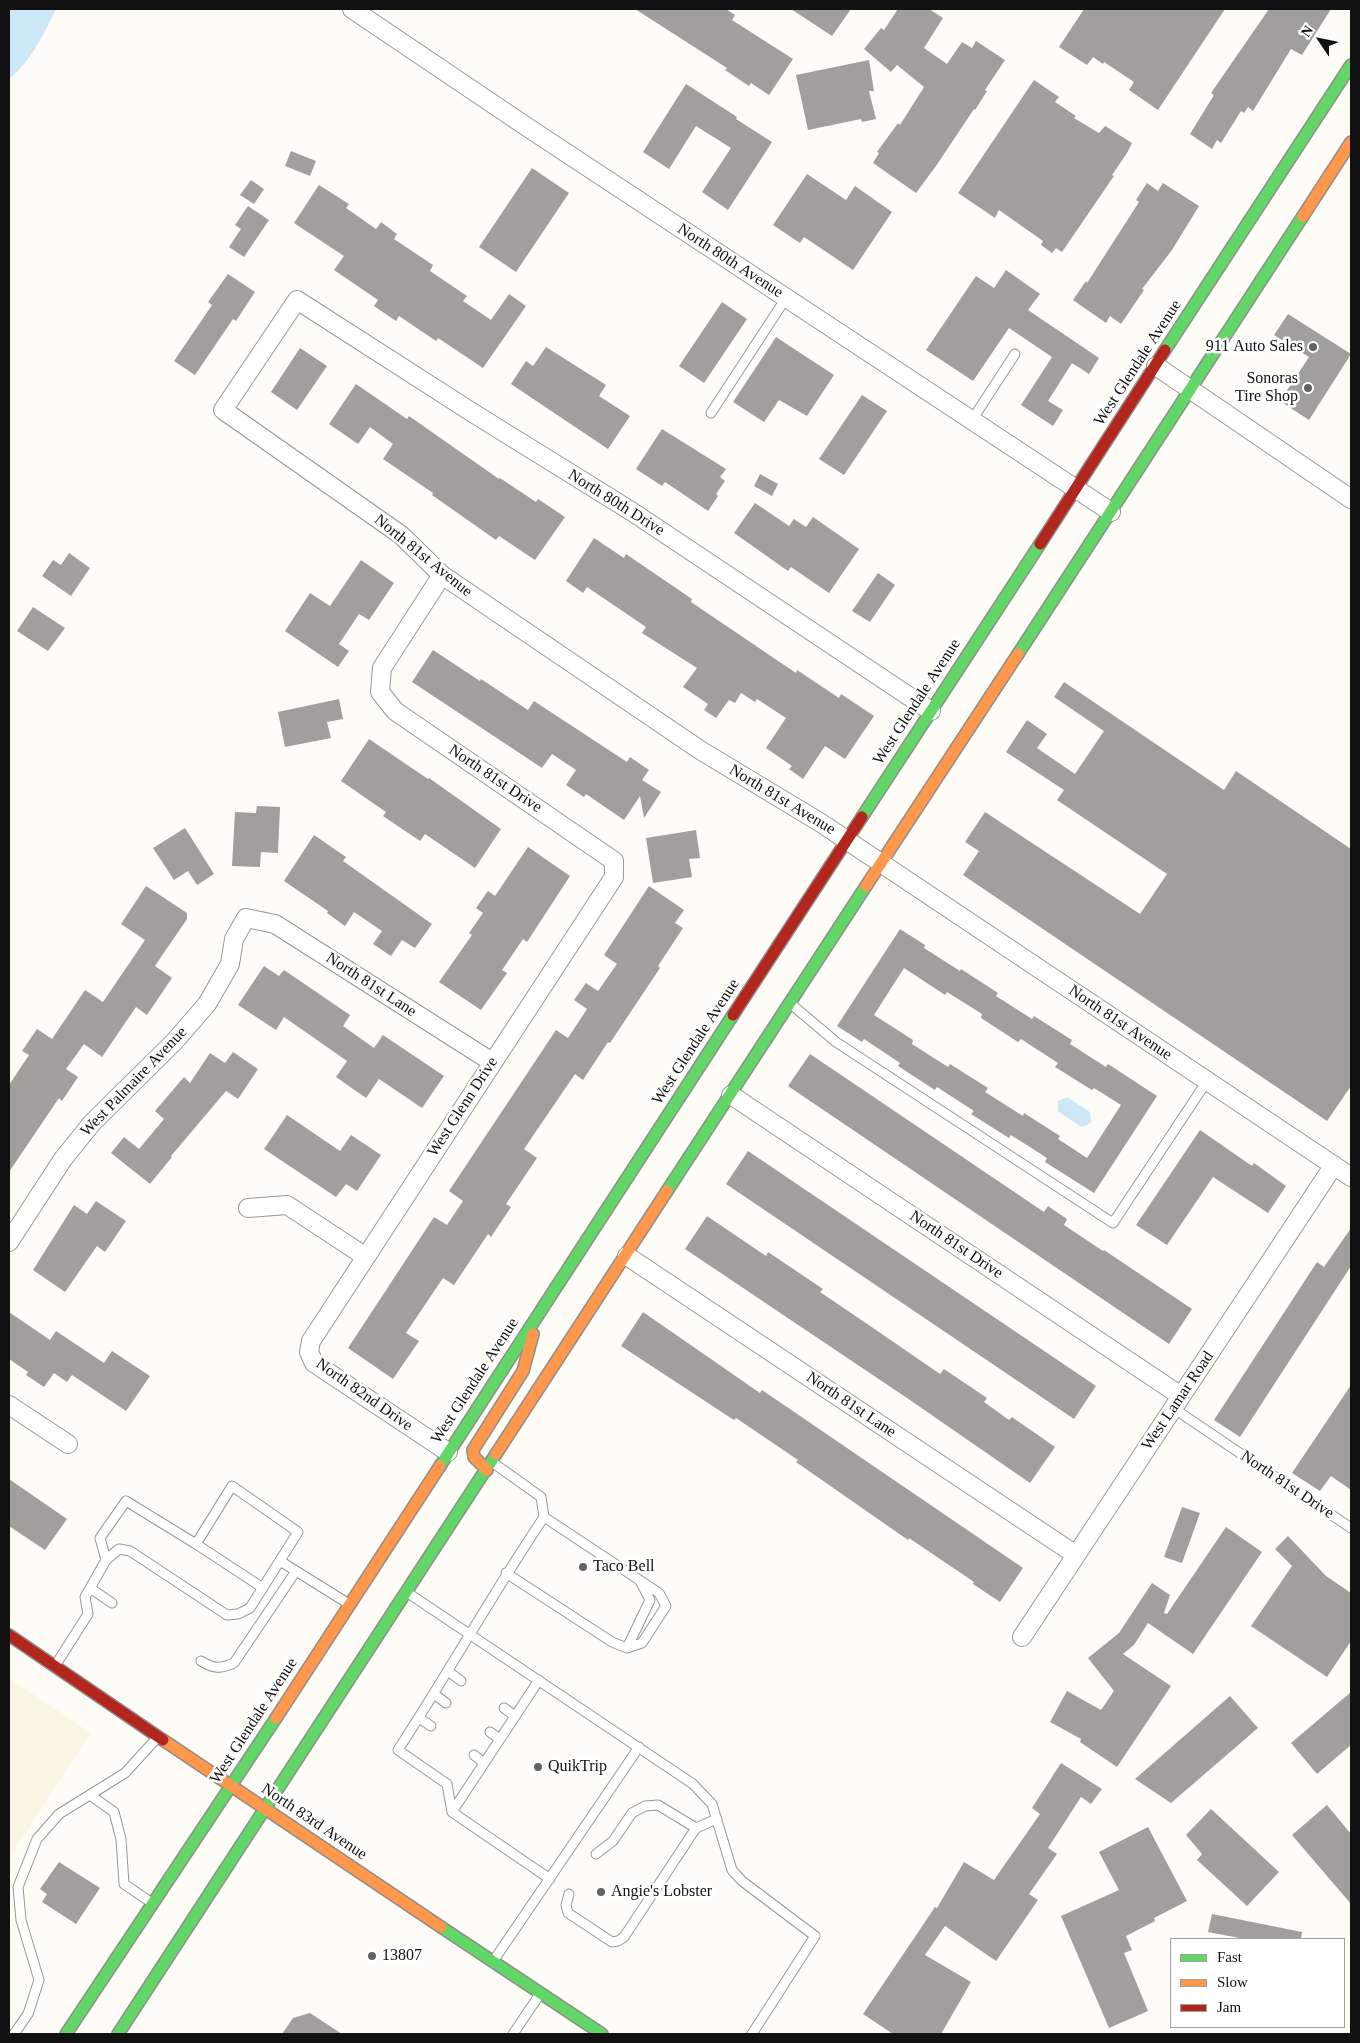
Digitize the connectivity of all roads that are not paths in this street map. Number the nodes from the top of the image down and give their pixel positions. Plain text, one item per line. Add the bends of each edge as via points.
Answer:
1 (352, 9) edge
2 (1351, 65) edge
3 (1351, 142) edge
4 (786, 298) junction
5 (1015, 354) dead end
6 (1156, 366) junction
7 (1190, 389) junction
8 (223, 410) joint
9 (711, 413) dead end
10 (972, 420) junction
11 (1075, 490) junction
12 (1351, 499) edge
13 (1110, 512) junction
14 (442, 575) junction
15 (931, 711) junction
16 (847, 840) junction
17 (614, 861) joint
18 (882, 864) junction
19 (246, 918) joint
20 (790, 1004) junction
21 (492, 1062) junction
22 (1208, 1081) junction
23 (732, 1095) junction
24 (1334, 1165) junction
25 (1351, 1177) edge
26 (248, 1208) dead end
27 (9, 1242) edge
28 (627, 1256) junction
29 (366, 1257) junction
30 (538, 1313) junction
31 (308, 1352) joint
32 (1177, 1402) junction
33 (9, 1405) edge
34 (68, 1444) dead end
35 (448, 1452) junction
36 (489, 1466) junction
37 (544, 1517) junction
38 (1351, 1528) edge
39 (196, 1544) junction
40 (1076, 1555) junction
41 (106, 1560) junction
42 (280, 1561) junction
43 (296, 1571) junction
44 (506, 1573) junction
45 (639, 1580) junction
46 (90, 1588) junction
47 (263, 1588) junction
48 (408, 1592) junction
49 (112, 1603) dead end
50 (349, 1604) junction
51 (471, 1634) junction
52 (9, 1635) edge
53 (1022, 1637) dead end
54 (627, 1648) junction
55 (201, 1661) dead end
56 (55, 1666) junction
57 (448, 1671) junction
58 (539, 1680) junction
59 (461, 1681) dead end
60 (434, 1694) junction
61 (446, 1703) dead end
62 (504, 1708) dead end
63 (515, 1716) junction
64 (419, 1718) junction
65 (431, 1726) dead end
66 (490, 1732) dead end
67 (159, 1736) junction
68 (500, 1739) junction
69 (639, 1748) junction
70 (474, 1755) dead end
71 (484, 1763) junction
72 (232, 1786) junction
73 (90, 1795) junction
74 (266, 1809) junction
75 (452, 1812) junction
76 (717, 1819) junction
77 (696, 1828) junction
78 (596, 1854) dead end
79 (550, 1879) junction
80 (569, 1894) dead end
81 (152, 1904) junction
82 (493, 1962) junction
83 (540, 1993) junction
84 (14, 2034) edge
85 (66, 2034) edge
86 (118, 2034) edge
87 (513, 2034) edge
88 (602, 2034) edge
89 (752, 2034) edge

1 - 4 street, North 80th Avenue
2 - 6 main road, West Glendale Avenue
3 - 7 main road
4 - 9 lane
4 - 10 street, North 80th Avenue
5 - 10 lane
6 - 7 street
6 - 11 main road, West Glendale Avenue
7 - 12 street
7 - 13 main road
8 - 14 street, North 81st Avenue via 401,535
8 - 15 street, North 80th Drive via 297,300 638,516
10 - 11 street, North 80th Avenue
11 - 13 street, North 80th Avenue
11 - 15 main road, West Glendale Avenue
13 - 18 main road
14 - 16 street, North 81st Avenue via 700,750
14 - 17 street, North 81st Drive via 382,668 380,692 395,711
15 - 16 main road, West Glendale Avenue
16 - 18 street, North 81st Avenue
16 - 30 main road, West Glendale Avenue
17 - 21 street, West Glenn Drive via 614,877
18 - 20 main road
18 - 22 street, North 81st Avenue
19 - 21 street, North 81st Lane via 275,924
19 - 27 street, West Palmaire Avenue via 234,939 230,964 207,1004 174,1042 92,1123 63,1159
20 - 22 lane via 836,1042 1113,1223
20 - 23 main road
21 - 29 street, West Glenn Drive
22 - 24 street, North 81st Avenue
23 - 28 main road
23 - 32 street, North 81st Drive
24 - 25 street, North 81st Avenue
24 - 32 street, West Lamar Road
26 - 29 street via 287,1205
28 - 36 main road
28 - 40 street, North 81st Lane
29 - 31 street, West Glenn Drive via 311,1341
30 - 35 main road, West Glendale Avenue
30 - 36 main road via 523,1371 473,1450 474,1457
31 - 35 street, North 82nd Drive via 314,1363
32 - 38 lane, North 81st Drive
32 - 40 street, West Lamar Road
33 - 34 street
35 - 50 main road, West Glendale Avenue
36 - 37 lane via 541,1498
36 - 48 main road
37 - 44 lane
37 - 45 lane
39 - 41 lane via 126,1501 100,1538
39 - 42 lane via 232,1486 298,1532
39 - 47 lane
40 - 53 street, West Lamar Road
41 - 46 lane
41 - 47 lane via 119,1549 130,1551 227,1615 250,1608
42 - 43 lane
42 - 47 lane
43 - 50 lane
43 - 55 lane via 234,1663 221,1668
44 - 51 lane
44 - 54 lane via 612,1642
45 - 54 lane via 650,1600
45 - 54 lane via 659,1593 666,1606 642,1643
46 - 49 lane
46 - 56 lane via 85,1597 88,1614
48 - 51 lane
48 - 74 main road
50 - 72 main road, West Glendale Avenue
51 - 57 lane
51 - 58 lane
52 - 56 main road, North 83rd Avenue
56 - 67 main road, North 83rd Avenue
57 - 59 lane
57 - 60 lane
58 - 63 lane
58 - 69 lane
60 - 61 lane
60 - 64 lane
62 - 63 lane
63 - 68 lane
64 - 65 lane
64 - 75 lane via 398,1750 447,1784
66 - 68 lane
67 - 72 main road, North 83rd Avenue
67 - 73 lane via 125,1772
68 - 71 lane
69 - 76 lane via 693,1784 712,1804
69 - 79 lane
70 - 71 lane
71 - 75 lane
72 - 74 main road, North 83rd Avenue
72 - 81 main road, West Glendale Avenue
73 - 81 lane via 114,1812 121,1839 124,1884
73 - 84 lane via 59,1814 37,1839 18,1887 21,1920 39,1980 28,2014
74 - 82 main road, North 83rd Avenue
74 - 86 main road
75 - 79 lane
76 - 77 lane
76 - 89 lane via 732,1870 815,1936
77 - 78 lane via 658,1805 645,1806 632,1813 613,1840
77 - 80 lane via 618,1942 612,1942 568,1912
79 - 82 lane
81 - 85 main road, West Glendale Avenue
82 - 83 main road, North 83rd Avenue
83 - 87 lane
83 - 88 main road, North 83rd Avenue

